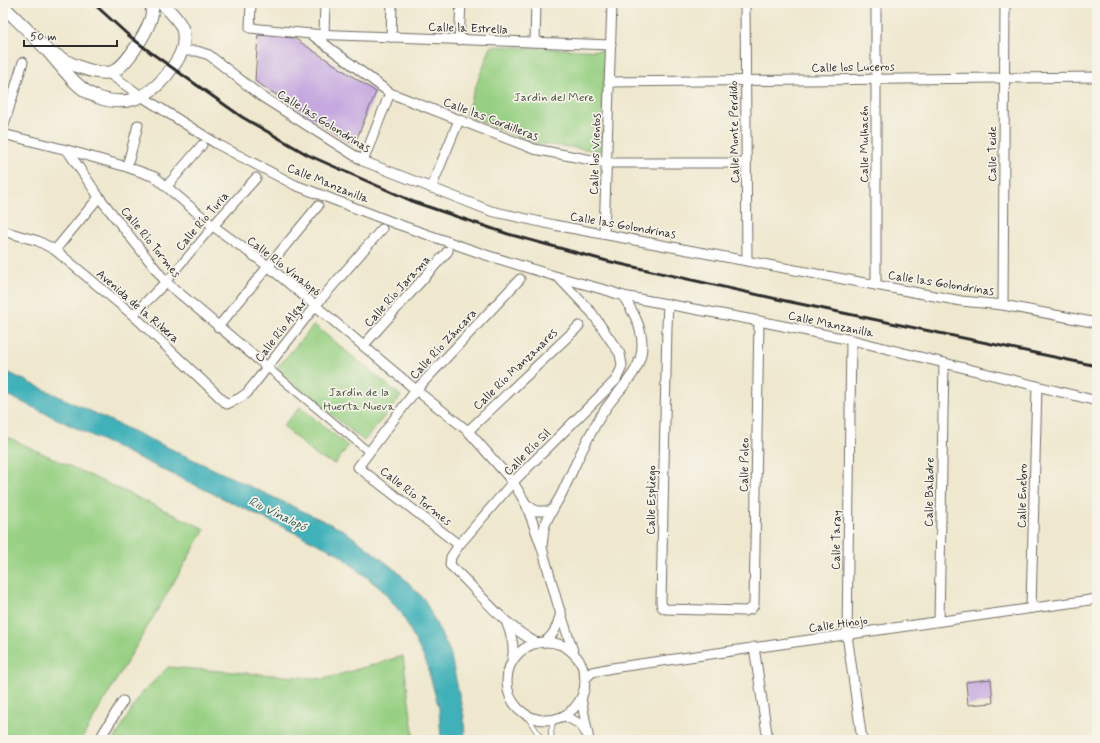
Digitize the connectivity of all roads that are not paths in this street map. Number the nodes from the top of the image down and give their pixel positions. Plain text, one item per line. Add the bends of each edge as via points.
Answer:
1 (149, 3) edge
2 (161, 3) edge
3 (251, 3) edge
4 (325, 3) edge
5 (392, 3) edge
6 (461, 3) edge
7 (536, 3) edge
8 (612, 3) edge
9 (745, 3) edge
10 (876, 3) edge
11 (1005, 3) edge
12 (3, 6) edge
13 (311, 34) junction
14 (324, 34) junction
15 (391, 37) junction
16 (459, 40) junction
17 (535, 42) junction
18 (611, 45) junction
19 (44, 46) junction
20 (182, 51) junction
21 (23, 62) dead end
22 (107, 72) junction
23 (1004, 77) junction
24 (1097, 77) edge
25 (876, 79) junction
26 (745, 80) junction
27 (610, 82) junction
28 (390, 93) junction
29 (141, 96) junction
30 (459, 120) junction
31 (138, 125) dead end
32 (3, 128) edge
33 (3, 134) edge
34 (202, 145) dead end
35 (67, 150) junction
36 (363, 161) junction
37 (607, 163) junction
38 (746, 163) junction
39 (127, 167) junction
40 (256, 178) dead end
41 (167, 186) junction
42 (431, 188) junction
43 (99, 197) junction
44 (318, 206) dead end
45 (213, 226) junction
46 (382, 229) dead end
47 (3, 231) edge
48 (604, 234) junction
49 (55, 250) junction
50 (448, 251) dead end
51 (747, 261) junction
52 (268, 266) junction
53 (558, 278) junction
54 (520, 279) dead end
55 (166, 282) junction
56 (876, 285) junction
57 (624, 296) junction
58 (668, 304) junction
59 (1003, 305) junction
60 (315, 306) junction
61 (133, 315) junction
62 (759, 321) junction
63 (1097, 323) edge
64 (579, 326) dead end
65 (218, 327) junction
66 (851, 340) junction
67 (363, 346) junction
68 (944, 363) junction
69 (268, 367) junction
70 (616, 380) joint
71 (1037, 386) junction
72 (416, 390) junction
73 (247, 393) joint
74 (1097, 401) edge
75 (468, 431) junction
76 (369, 452) junction
77 (358, 466) joint
78 (513, 482) junction
79 (526, 504) junction
80 (552, 511) junction
81 (459, 545) junction
82 (542, 548) junction
83 (1097, 598) edge
84 (1031, 607) junction
85 (751, 609) joint
86 (561, 612) junction
87 (939, 621) junction
88 (507, 623) junction
89 (847, 635) junction
90 (540, 642) junction
91 (754, 647) junction
92 (574, 654) junction
93 (512, 661) junction
94 (585, 679) junction
95 (581, 698) junction
96 (123, 701) dead end
97 (527, 716) junction
98 (565, 716) junction
99 (553, 720) junction
100 (588, 737) edge
101 (99, 740) edge
102 (542, 740) edge
103 (552, 740) edge
104 (768, 740) edge
105 (862, 740) edge

1 - 22 street via 153,11 148,27 128,58 113,72
2 - 20 street via 180,24 184,42
3 - 13 street via 250,28
4 - 14 street
5 - 15 street
6 - 16 street
7 - 17 street
8 - 18 street, Calle los Vientos
9 - 26 street, Calle Monte Perdido
10 - 25 street, Calle Mulhacén
11 - 23 street, Calle Teide
12 - 19 street
13 - 14 street
13 - 28 street, Calle las Cordilleras
14 - 15 street, Calle la Estrella
15 - 16 street, Calle la Estrella
16 - 17 street, Calle la Estrella
17 - 18 street, Calle la Estrella
18 - 27 street, Calle los Vientos
19 - 22 street via 70,63 90,70
19 - 29 street via 74,80 95,96 120,102
20 - 29 street via 160,83
20 - 36 street, Calle las Golondrinas via 197,51 209,55 261,96
21 - 32 street
22 - 29 street, Calle Manzanilla
23 - 24 street, Calle los Luceros
23 - 25 street, Calle los Luceros
23 - 59 street, Calle Teide
25 - 26 street, Calle los Luceros
25 - 56 street, Calle Mulhacén
26 - 27 street, Calle los Luceros
26 - 38 street, Calle Monte Perdido
27 - 37 street, Calle los Vientos
28 - 30 street, Calle las Cordilleras
28 - 36 street
29 - 53 street, Calle Manzanilla via 217,144 295,185 397,224
30 - 37 street, Calle las Cordilleras via 534,149
30 - 42 street
31 - 39 street
33 - 35 street, Calle Río Vinalopó
34 - 41 street
35 - 39 street, Calle Río Vinalopó
35 - 43 street, Calle Río Tormes
36 - 42 street, Calle las Golondrinas
37 - 38 street, Calle las Cordilleras
37 - 48 street, Calle los Vientos
38 - 51 street, Calle Monte Perdido
39 - 41 street, Calle Río Vinalopó via 155,177
40 - 45 street, Calle Río Turia
41 - 45 street, Calle Río Vinalopó
42 - 48 street, Calle las Golondrinas via 498,213
43 - 49 street
43 - 55 street, Calle Río Tormes
44 - 52 street
45 - 52 street, Calle Río Vinalopó
45 - 55 street, Calle Río Turia
46 - 60 street, Calle Río Algar
47 - 49 street, Avenida de la Ribera via 38,241
48 - 51 street, Calle las Golondrinas
49 - 61 street, Avenida de la Ribera
50 - 67 street, Calle Río Jarama
51 - 56 street, Calle las Golondrinas
52 - 60 street, Calle Río Vinalopó
52 - 65 street
53 - 57 street, Calle Manzanilla
53 - 70 street, Calle Manzanilla via 592,313 620,354 622,365
54 - 72 street, Calle Río Záncara
55 - 61 street, Calle Río Turia
55 - 65 street, Calle Río Tormes
56 - 59 street, Calle las Golondrinas via 961,301
57 - 58 street, Calle Manzanilla
57 - 80 street via 640,330 640,358 630,379 603,412
58 - 62 street, Calle Manzanilla
58 - 85 street, Calle Espliego via 662,607 745,611
59 - 63 street, Calle las Golondrinas
60 - 67 street, Calle Río Vinalopó
60 - 69 street, Calle Río Algar
61 - 73 street, Avenida de la Ribera via 227,404
62 - 66 street, Calle Manzanilla
62 - 85 street, Calle Poleo via 754,605
64 - 75 street, Calle Río Manzanares
65 - 69 street, Calle Río Tormes
66 - 68 street, Calle Manzanilla
66 - 89 street, Calle Taray
67 - 72 street, Calle Río Vinalopó
68 - 71 street, Calle Manzanilla
68 - 87 street, Calle Baladre
69 - 73 street, Calle Río Algar
69 - 76 street
70 - 78 street, Calle Río Sil
71 - 74 street, Calle Manzanilla
71 - 84 street, Calle Enebro
72 - 75 street, Calle Río Vinalopó
72 - 76 street, Calle Río Záncara
75 - 78 street, Calle Río Vinalopó
76 - 77 street, Calle Río Záncara
77 - 81 street, Calle Río Tormes
78 - 79 street, Calle Río Vinalopó
78 - 81 street, Calle Río Sil
79 - 80 street via 536,511
79 - 82 street, Calle Río Vinalopó
80 - 82 street via 545,524
81 - 88 street, Calle Río Sil via 451,557 450,565
82 - 86 street, Calle Río Vinalopó
83 - 84 street, Calle Hinojo
84 - 87 street, Calle Hinojo
86 - 90 street via 556,629 549,639
86 - 92 street, Calle Río Vinalopó
87 - 89 street, Calle Hinojo
88 - 90 street via 523,635
88 - 93 street via 513,644
89 - 91 street, Calle Hinojo
89 - 105 street, Calle Taray
90 - 92 street via 555,643 566,647
90 - 93 street via 523,650
91 - 94 street, Calle Hinojo via 612,668 592,672
91 - 104 street
92 - 94 street via 584,670
93 - 97 street via 507,673 508,691 517,708
94 - 95 street
95 - 98 street
95 - 100 street
96 - 101 street
97 - 99 street via 544,721
97 - 102 lane
98 - 99 street
98 - 100 street via 580,724
99 - 103 lane

